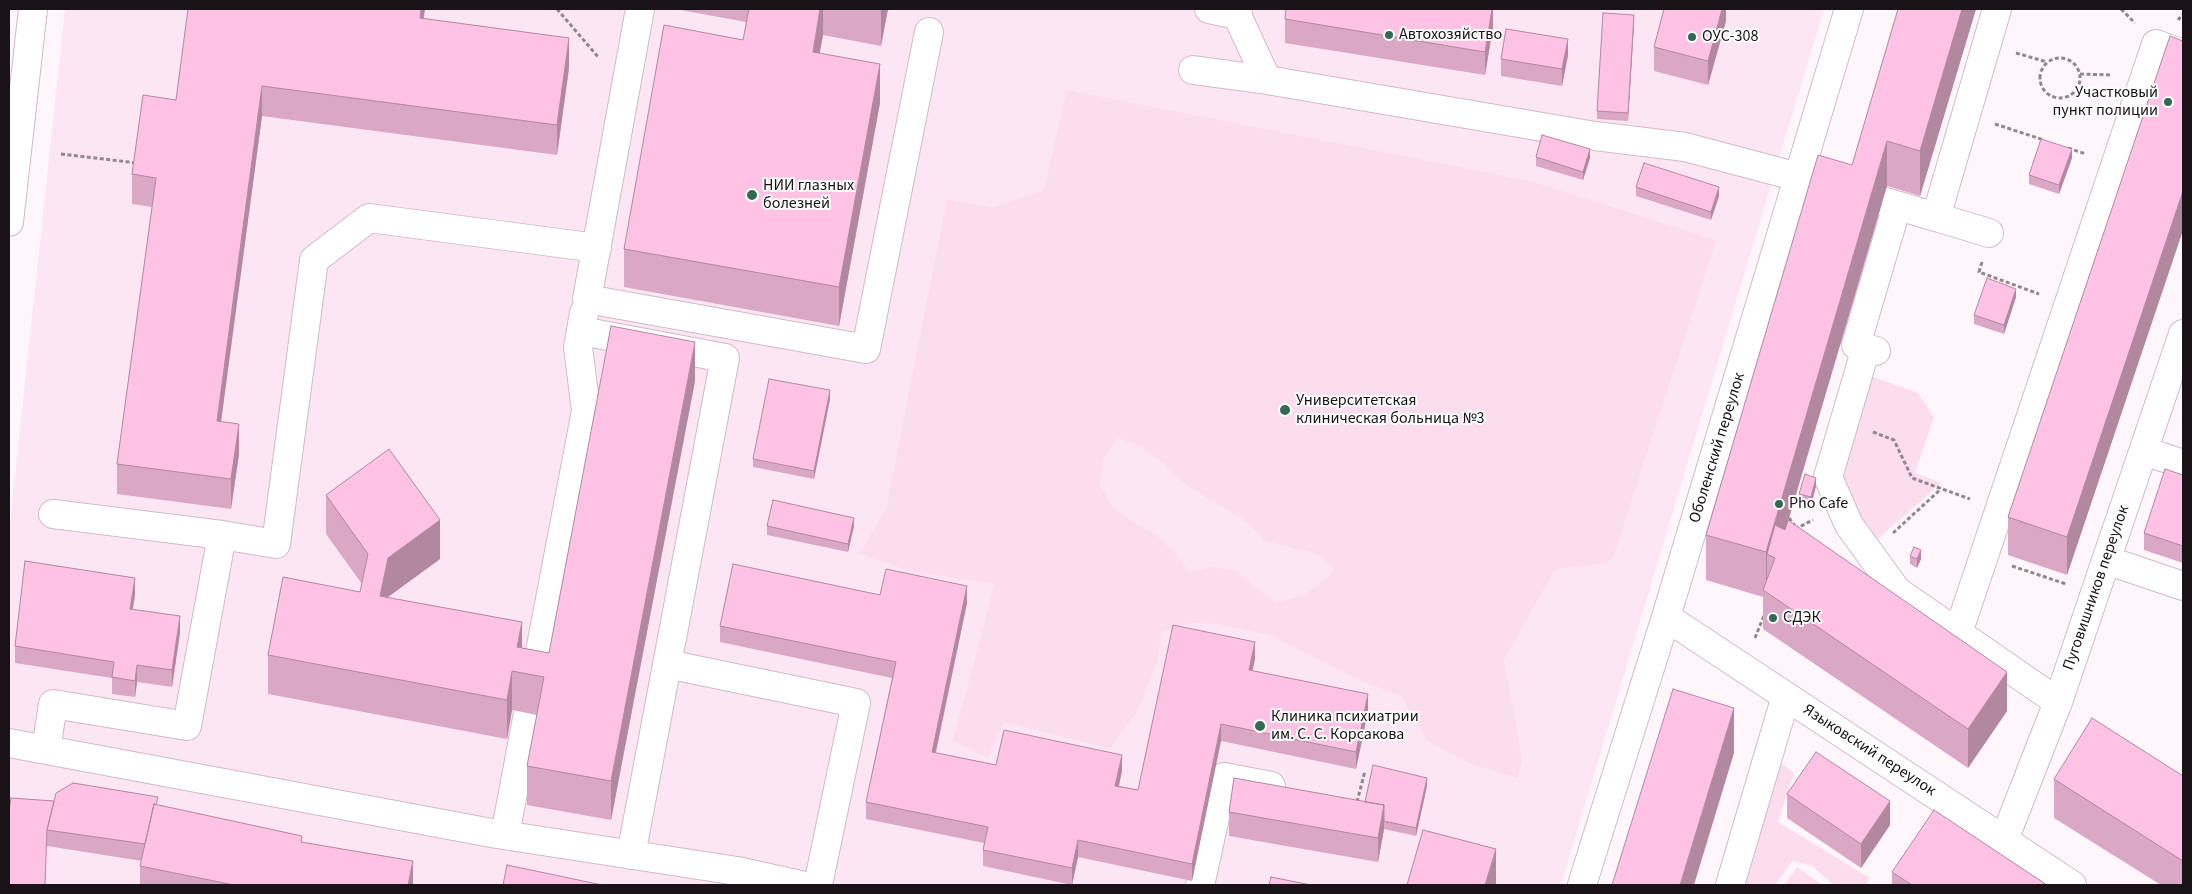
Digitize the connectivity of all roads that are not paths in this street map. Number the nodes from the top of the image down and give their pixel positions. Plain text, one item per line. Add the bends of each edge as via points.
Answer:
1 (33, 9) edge
2 (640, 9) edge
3 (1209, 9) edge
4 (1849, 9) edge
5 (1997, 9) edge
6 (1237, 12) edge
7 (929, 32) dead end
8 (2183, 54) edge
9 (1193, 70) dead end
10 (1267, 80) junction
11 (1800, 177) junction
12 (1840, 189) edge
13 (1936, 217) junction
14 (9, 222) edge
15 (1989, 233) road end
16 (596, 248) junction
17 (587, 299) junction
18 (581, 331) junction
19 (2183, 334) edge
20 (2144, 451) junction
21 (2183, 464) edge
22 (52, 514) dead end
23 (222, 535) junction
24 (2106, 560) junction
25 (2183, 586) edge
26 (1666, 617) junction
27 (1958, 633) junction
28 (667, 664) junction
29 (1786, 696) junction
30 (2058, 702) junction
31 (9, 743) edge
32 (46, 750) junction
33 (1300, 792) edge
34 (505, 835) junction
35 (2004, 840) junction
36 (631, 855) junction
37 (735, 878) edge
38 (800, 885) edge
39 (818, 885) edge
40 (1200, 885) edge
41 (1582, 885) edge
42 (1730, 885) edge
43 (2072, 885) edge

1 - 14 street
2 - 16 street
3 - 6 street
4 - 11 street, Оболенский переулок
5 - 13 street
6 - 10 street
7 - 17 street via 866,349
8 - 27 street via 2156,44
9 - 10 street
10 - 11 street via 1595,136 1685,146
11 - 12 street
11 - 26 street, Оболенский переулок
13 - 15 street
13 - 27 street via 1889,204 1856,345 1873,342 1844,421 1828,477 1848,525 1897,591
16 - 17 street
16 - 23 street via 369,218 353,230 314,260 276,544
17 - 18 street
18 - 28 street via 725,358
18 - 34 street via 578,347 586,411
19 - 20 street, Пуговишников переулок
20 - 21 street
20 - 24 street, Пуговишников переулок
22 - 23 street
23 - 32 street via 187,726 53,704
24 - 25 street
24 - 30 street, Пуговишников переулок
26 - 29 street, Языковский переулок
26 - 41 street, Оболенский переулок
27 - 30 street
28 - 36 street
28 - 39 street via 856,703
29 - 35 street, Языковский переулок via 1948,818
29 - 42 street
30 - 35 street, Пуговишников переулок
31 - 32 street
32 - 34 street
33 - 40 street via 1224,777
34 - 36 street
35 - 43 street, Языковский переулок
36 - 37 street
37 - 38 street

